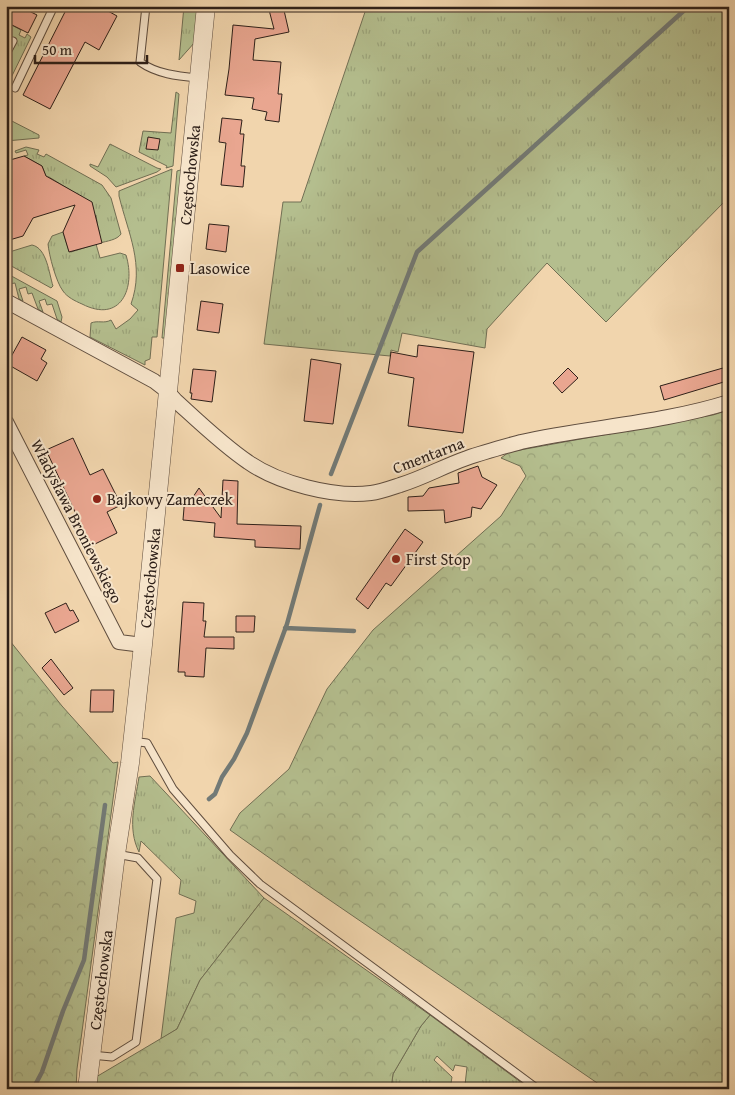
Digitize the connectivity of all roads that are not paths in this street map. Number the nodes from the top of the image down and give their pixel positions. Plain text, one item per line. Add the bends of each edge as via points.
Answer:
1 (54, 6) edge
2 (146, 6) edge
3 (206, 6) edge
4 (13, 41) dead end
5 (6, 54) edge
6 (200, 78) junction
7 (15, 88) dead end
8 (6, 301) edge
9 (167, 391) junction
10 (729, 402) edge
11 (6, 422) edge
12 (143, 645) junction
13 (132, 741) junction
14 (116, 854) junction
15 (91, 1055) junction
16 (87, 1089) edge
17 (538, 1089) edge

1 - 7 lane
2 - 6 lane via 140,62 151,70
3 - 6 street, Częstochowska
4 - 5 lane
6 - 9 street, Częstochowska
8 - 9 street via 147,376
9 - 10 street, Cmentarna via 248,462 295,484 346,493 370,493 401,485 467,458 520,443
9 - 12 street, Częstochowska
11 - 12 street, Władysława Broniewskiego via 119,642
12 - 13 street, Częstochowska
13 - 14 street, Częstochowska
13 - 17 lane via 147,743 173,789 230,855 260,884
14 - 15 street, Częstochowska
14 - 15 lane via 138,858 158,878 136,1042 112,1057
15 - 16 street, Częstochowska

